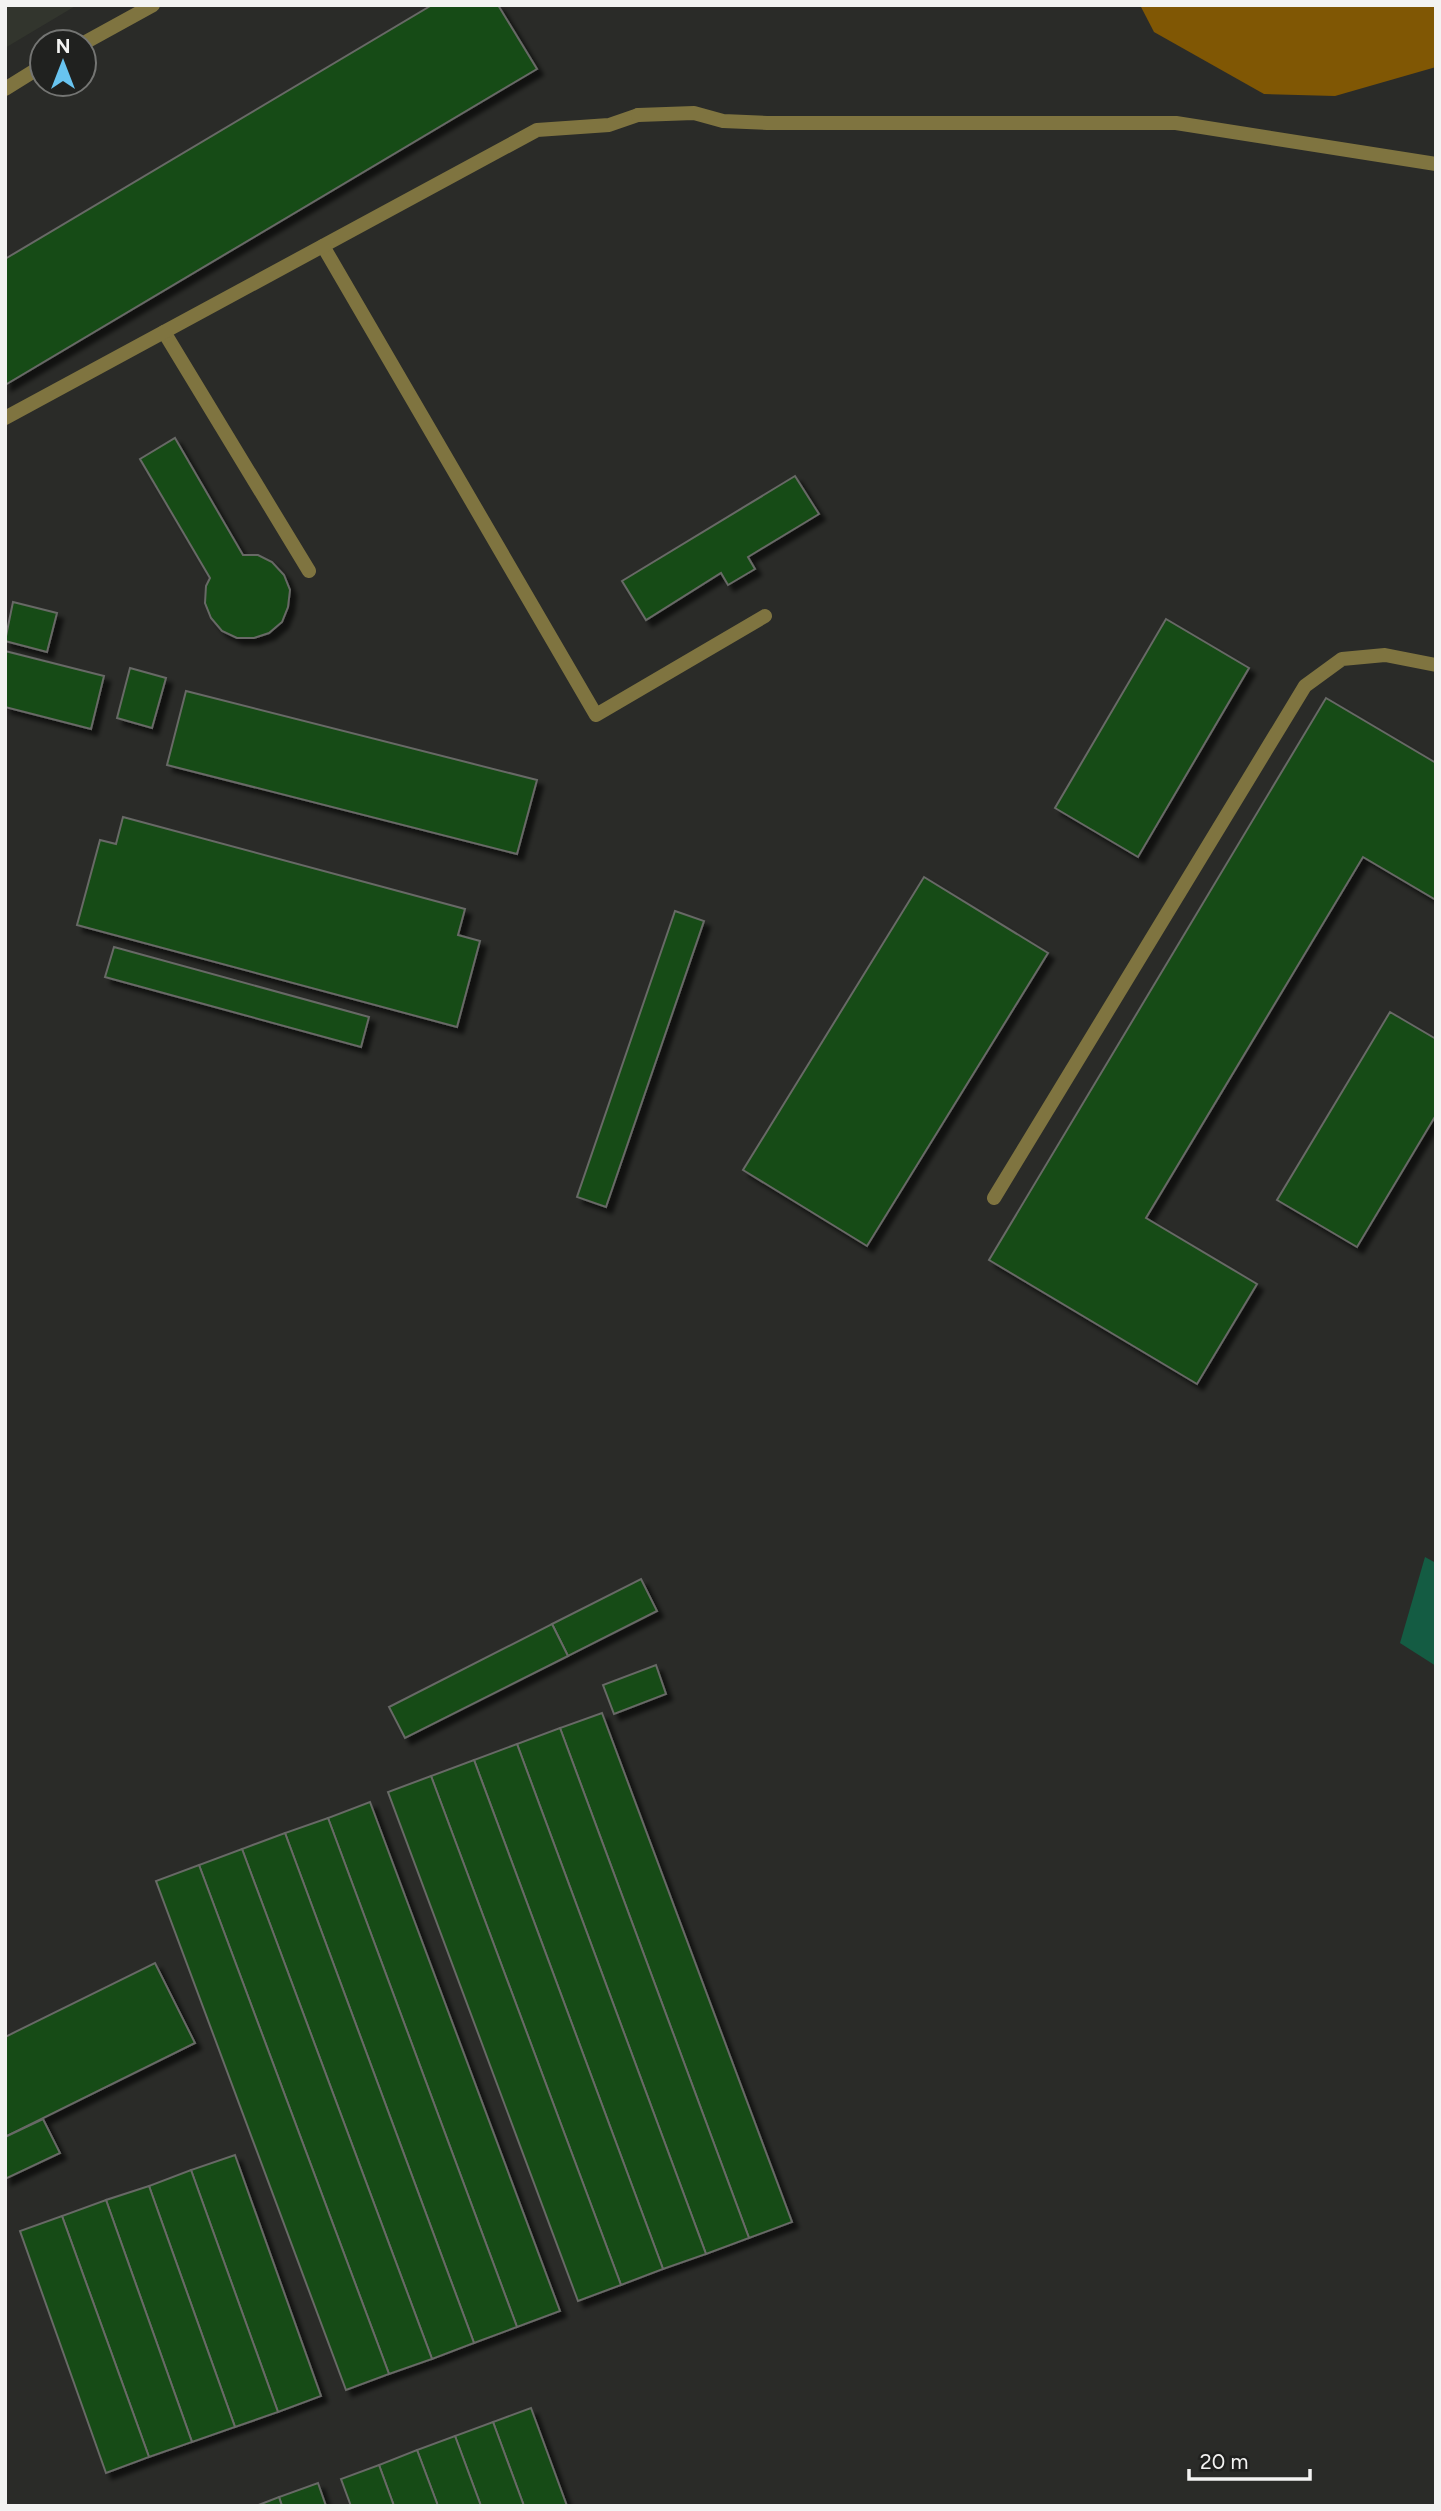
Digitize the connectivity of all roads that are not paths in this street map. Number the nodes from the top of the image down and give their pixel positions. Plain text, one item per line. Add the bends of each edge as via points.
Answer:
1 (153, 5) edge
2 (98, 35) edge
3 (28, 75) edge
4 (5, 89) edge
5 (1436, 164) edge
6 (323, 246) junction
7 (164, 332) junction
8 (5, 418) edge
9 (309, 571) dead end
10 (765, 616) dead end
11 (1436, 664) edge
12 (993, 1198) dead end

1 - 2 street
3 - 4 street
5 - 6 street via 1176,123 767,123 723,121 694,113 638,115 609,125 537,130
6 - 7 street
6 - 10 street via 596,715
7 - 8 street
7 - 9 street
11 - 12 street via 1385,655 1342,659 1305,687

